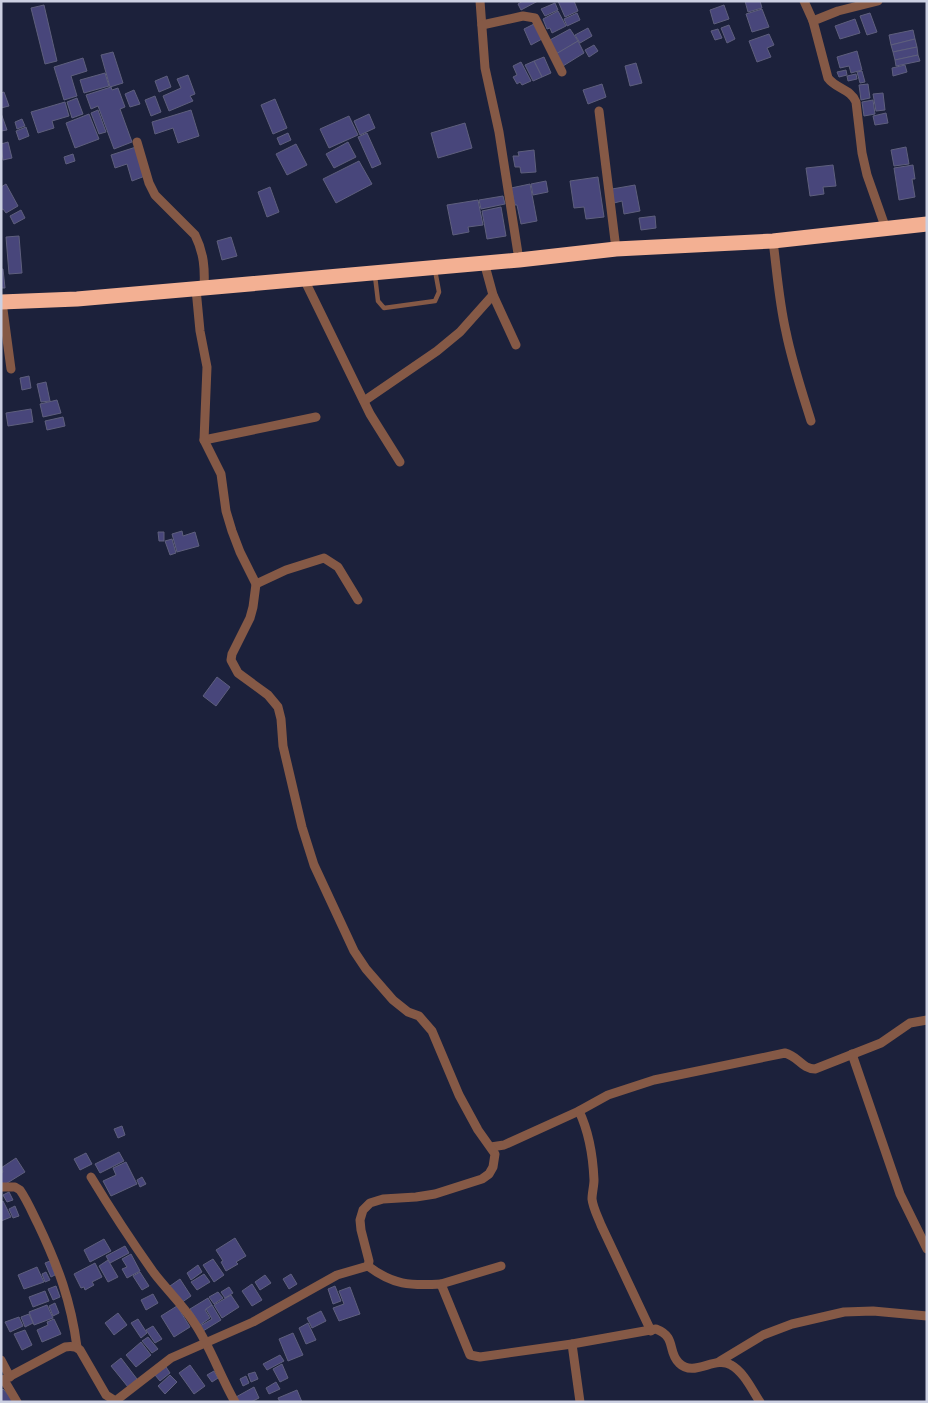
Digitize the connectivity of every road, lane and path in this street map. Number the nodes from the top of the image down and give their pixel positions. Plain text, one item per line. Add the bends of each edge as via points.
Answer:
1 (480, 1) edge
2 (804, 1) edge
3 (878, 1) edge
4 (813, 21) junction
5 (482, 24) junction
6 (562, 72) dead end
7 (599, 111) dead end
8 (137, 142) dead end
9 (927, 224) edge
10 (886, 229) junction
11 (773, 241) junction
12 (616, 249) junction
13 (518, 260) junction
14 (484, 262) junction
15 (435, 267) junction
16 (375, 272) junction
17 (304, 279) junction
18 (200, 289) junction
19 (494, 295) junction
20 (2, 302) edge
21 (516, 345) dead end
22 (11, 369) dead end
23 (364, 401) junction
24 (316, 417) dead end
25 (812, 421) dead end
26 (204, 440) junction
27 (400, 462) dead end
28 (256, 584) junction
29 (358, 600) dead end
30 (927, 1020) edge
31 (852, 1054) junction
32 (579, 1111) junction
33 (491, 1147) junction
34 (92, 1177) dead end
35 (1, 1187) edge
36 (927, 1249) edge
37 (368, 1266) junction
38 (501, 1266) dead end
39 (441, 1284) junction
40 (927, 1316) edge
41 (651, 1330) junction
42 (206, 1342) junction
43 (572, 1344) junction
44 (77, 1347) junction
45 (1, 1360) edge
46 (719, 1361) junction
47 (5, 1379) edge
48 (17, 1402) edge
49 (235, 1402) edge
50 (580, 1402) edge
51 (760, 1402) edge

1 - 5 street
2 - 4 street
3 - 4 street
4 - 10 street via 828,78 854,98 867,175
5 - 6 street via 523,16 535,18
5 - 13 street via 485,68 499,132
7 - 12 street
8 - 18 street via 155,194 190,229 199,243 204,255
9 - 10 highway
10 - 11 highway
11 - 12 highway
11 - 25 street via 786,333
12 - 13 highway
13 - 14 highway
14 - 15 highway
14 - 19 street
15 - 16 highway
15 - 16 lane via 439,292 435,301 384,308 378,301
16 - 17 highway
17 - 18 highway
17 - 23 street
18 - 20 highway
18 - 26 street via 200,331 208,367
19 - 21 street
19 - 23 street via 438,351
20 - 22 street
23 - 27 street
24 - 26 street
26 - 28 street via 221,474 232,531
28 - 29 street via 296,566 324,558 338,566
28 - 33 street via 250,618 231,660 238,673 268,695 278,707 288,774 314,865 354,951 393,1000 419,1016 432,1031 459,1095
30 - 31 street via 910,1023 881,1042
31 - 32 street via 815,1069 808,1069 786,1053 696,1071 608,1095
31 - 36 street via 900,1194
32 - 33 street via 504,1145
32 - 41 street via 590,1150 594,1207
33 - 37 street via 495,1154 494,1167 482,1179 435,1194 383,1198 370,1203 360,1220
34 - 42 street via 115,1217
35 - 44 street via 20,1190 54,1256 64,1282
37 - 39 street via 381,1277 398,1284
37 - 42 street via 337,1275 252,1322
38 - 39 street
39 - 43 street via 470,1355
40 - 46 street via 873,1311 835,1314 763,1335
41 - 43 street
41 - 46 street via 667,1335 675,1357 686,1368
42 - 44 street via 171,1358 114,1400 106,1395
42 - 49 street
43 - 50 street
44 - 47 street via 65,1347
45 - 47 street
46 - 51 street via 739,1371
47 - 48 street

